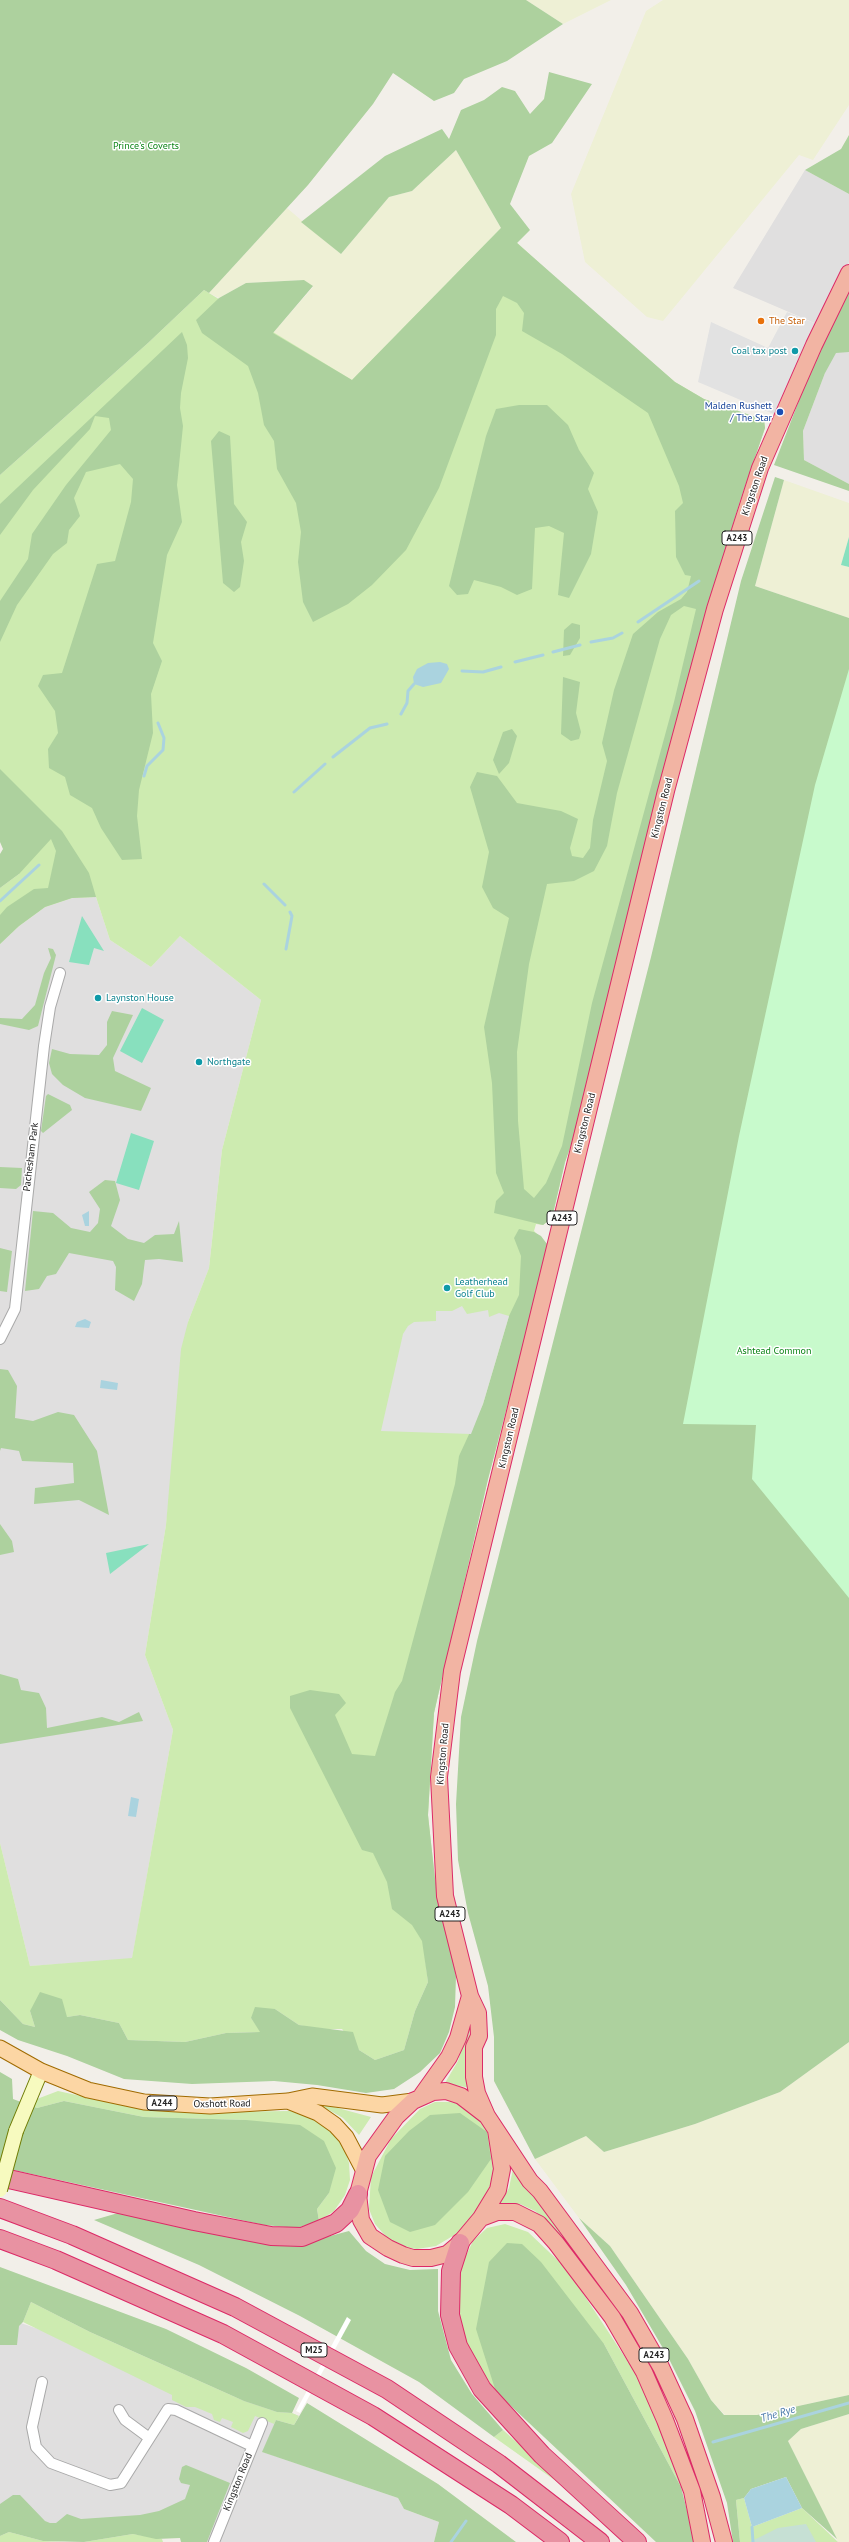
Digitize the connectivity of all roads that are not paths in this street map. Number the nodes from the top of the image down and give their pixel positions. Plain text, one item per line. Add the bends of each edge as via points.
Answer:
1 (849, 273) edge
2 (60, 973) dead end
3 (0, 1340) edge
4 (470, 1996) junction
5 (479, 2036) junction
6 (0, 2048) edge
7 (41, 2071) junction
8 (418, 2098) junction
9 (288, 2101) junction
10 (488, 2116) junction
11 (496, 2130) junction
12 (364, 2171) junction
13 (0, 2177) edge
14 (0, 2190) edge
15 (540, 2191) junction
16 (358, 2194) junction
17 (0, 2208) edge
18 (481, 2218) junction
19 (0, 2239) edge
20 (460, 2243) junction
21 (42, 2382) dead end
22 (119, 2410) dead end
23 (262, 2423) dead end
24 (148, 2437) junction
25 (252, 2446) junction
26 (214, 2542) edge
27 (560, 2542) edge
28 (600, 2542) edge
29 (637, 2542) edge
30 (702, 2542) edge
31 (724, 2542) edge

1 - 4 highway, Kingston Road / A243 via 814,344 760,468 715,609 666,791 545,1297 452,1670 439,1777 440,1831 445,1896
2 - 3 street, Pachesham Park via 50,1007 44,1046 15,1309
4 - 5 highway, Kingston Road / A243 via 478,2013
4 - 8 highway, Kingston Road / A243 via 450,2057
5 - 10 highway, Kingston Road / A243 via 474,2047 474,2076 477,2094
5 - 15 highway via 481,2074 489,2099 536,2178
6 - 7 main road, Oxshott Road / A244
7 - 9 main road, Oxshott Road / A244 via 88,2090 144,2102 210,2106
7 - 14 main road, bridge via 16,2131
8 - 9 main road, Oxshott Road / A244 via 382,2105 312,2096
8 - 10 highway via 446,2091 467,2100
8 - 12 highway, Kingston Road via 380,2137 368,2156
9 - 12 main road, Oxshott Road / A244 via 318,2113 335,2125 346,2137
10 - 11 highway, Kingston Road
11 - 15 highway, A243 via 530,2181
11 - 18 highway via 502,2169 498,2190
12 - 16 highway, Kingston Road
13 - 16 highway via 271,2236 302,2237 336,2223 350,2210
15 - 31 highway, A243 via 630,2313 661,2366 685,2419 712,2497
16 - 20 highway via 361,2220 370,2236 388,2248 413,2258 431,2258 447,2254
17 - 28 highway, M25 via 72,2235 235,2306 387,2389 499,2464
18 - 20 highway
18 - 30 highway, A243 via 497,2212 515,2212 539,2224 612,2317 644,2372 666,2420 692,2491
19 - 27 highway via 56,2260 243,2345 373,2416 511,2505
20 - 29 highway via 451,2271 450,2315 458,2346 482,2390 542,2454
21 - 24 street via 32,2427 33,2438 39,2452 51,2463 115,2486 121,2483
22 - 24 street via 125,2420
23 - 25 street, Kingston Road
24 - 25 street via 165,2412 172,2409
25 - 26 street, Kingston Road

